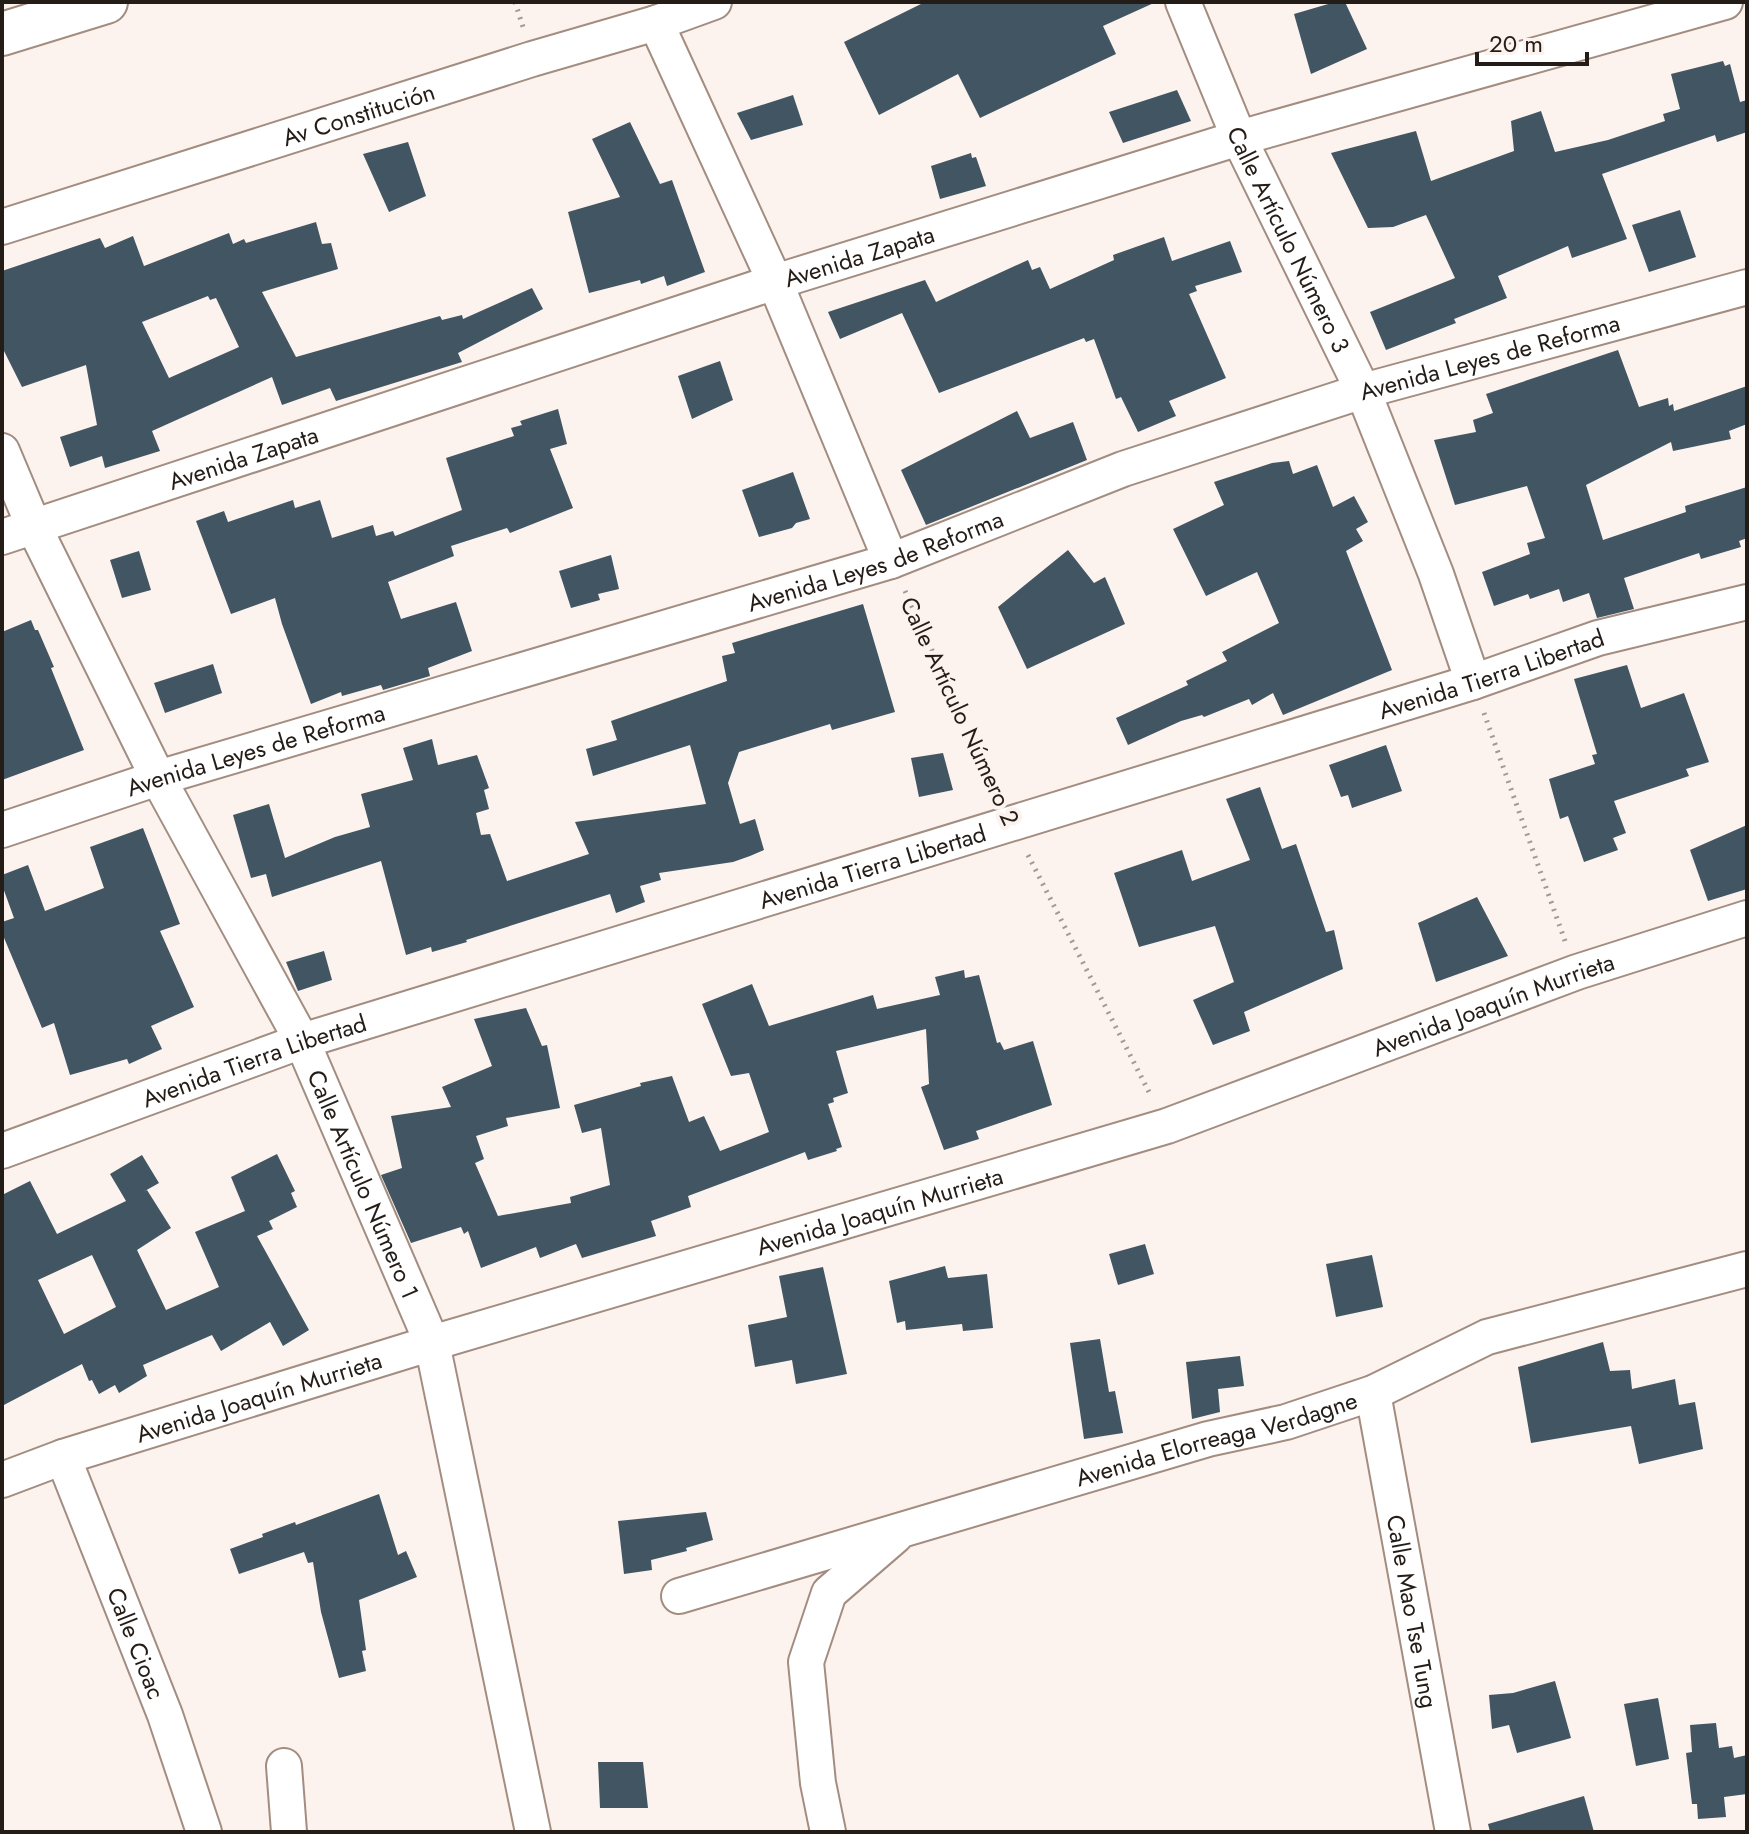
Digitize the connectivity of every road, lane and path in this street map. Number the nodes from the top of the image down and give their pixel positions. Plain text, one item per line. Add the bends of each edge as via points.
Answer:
1 (106, 2) edge
2 (1183, 2) edge
3 (1725, 2) edge
4 (699, 4) edge
5 (656, 23) junction
6 (2, 34) edge
7 (1239, 138) junction
8 (2, 227) edge
9 (775, 282) junction
10 (1747, 287) edge
11 (1363, 391) junction
12 (2, 451) edge
13 (18, 532) edge
14 (891, 561) junction
15 (1747, 602) edge
16 (1473, 682) junction
17 (158, 778) junction
18 (1012, 824) junction
19 (2, 830) edge
20 (1747, 918) edge
21 (1577, 972) junction
22 (302, 1041) junction
23 (1167, 1126) junction
24 (2, 1151) edge
25 (1747, 1269) edge
26 (432, 1343) junction
27 (1373, 1393) junction
28 (63, 1457) junction
29 (2, 1480) edge
30 (904, 1528) junction
31 (679, 1596) dead end
32 (284, 1766) dead end
33 (204, 1832) edge
34 (289, 1832) edge
35 (533, 1832) edge
36 (828, 1832) edge
37 (1453, 1832) edge

1 - 6 street
2 - 7 street, Calle Artículo Número 3
3 - 7 street, Avenida Zapata
4 - 5 street, Av Constitución
5 - 8 street, Av Constitución
5 - 9 street
7 - 9 street, Avenida Zapata
7 - 11 street, Calle Artículo Número 3
9 - 13 street, Avenida Zapata
9 - 14 street
10 - 11 street, Avenida Leyes de Reforma
11 - 14 street, Avenida Leyes de Reforma via 1123,469
11 - 16 street, Calle Artículo Número 3
12 - 13 street, Calle Artículo Número 1
13 - 17 street, Calle Artículo Número 1
14 - 17 street, Avenida Leyes de Reforma
14 - 18 path, Calle Artículo Número 2
15 - 16 street, Avenida Tierra Libertad via 1598,638
16 - 18 street, Avenida Tierra Libertad
16 - 21 path
17 - 19 street, Avenida Leyes de Reforma
17 - 22 street, Calle Artículo Número 1
18 - 22 street, Avenida Tierra Libertad
18 - 23 path, Calle Artículo Número 2
20 - 21 street, Avenida Joaquín Murrieta
21 - 23 street, Avenida Joaquín Murrieta
22 - 24 street, Avenida Tierra Libertad
22 - 26 street, Calle Artículo Número 1
23 - 26 street, Avenida Joaquín Murrieta
25 - 27 street, Avenida Elorreaga Verdagne via 1487,1337
26 - 28 street, Avenida Joaquín Murrieta
26 - 35 street, Calle Artículo Número 1
27 - 30 street, Avenida Elorreaga Verdagne
27 - 37 street, Calle Mao Tse Tung
28 - 29 street, Avenida Joaquín Murrieta
28 - 33 street, Calle Cioac via 165,1715
30 - 31 street, Avenida Elorreaga Verdagne
30 - 36 street via 829,1593 806,1662
32 - 34 street

